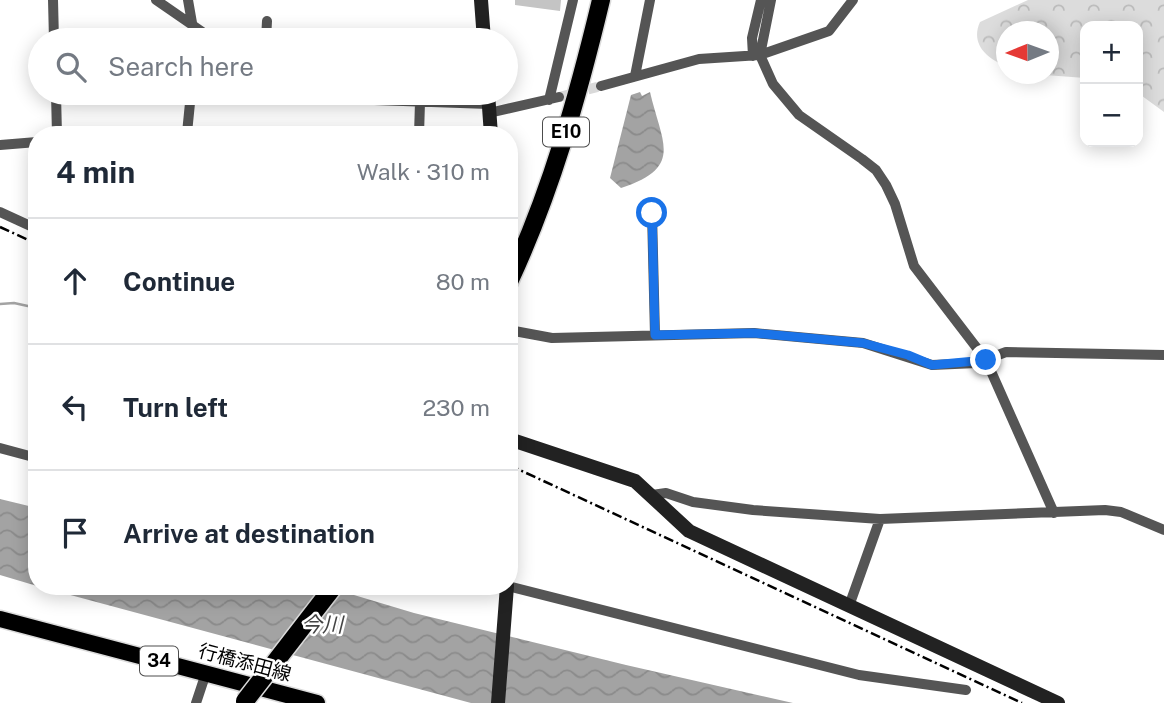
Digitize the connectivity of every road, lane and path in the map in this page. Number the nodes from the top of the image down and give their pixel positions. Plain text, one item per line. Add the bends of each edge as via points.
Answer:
1 (52, 0) edge
2 (156, 0) edge
3 (188, 0) edge
4 (481, 0) edge
5 (573, 0) edge
6 (601, 0) edge
7 (650, 0) edge
8 (761, 0) edge
9 (771, 0) edge
10 (853, 0) edge
11 (267, 21) dead end
12 (53, 28) edge
13 (196, 28) joint
14 (269, 28) edge
15 (483, 28) edge
16 (756, 56) junction
17 (635, 76) junction
18 (601, 86) tunnel mouth
19 (518, 101) edge
20 (56, 105) edge
21 (189, 105) edge
22 (420, 105) edge
23 (489, 105) edge
24 (57, 126) edge
25 (185, 126) edge
26 (419, 126) edge
27 (490, 126) edge
28 (28, 143) edge
29 (0, 145) edge
30 (0, 212) edge
31 (652, 213) dead end
32 (28, 225) edge
33 (518, 263) edge
34 (518, 332) edge
35 (655, 335) junction
36 (1164, 355) edge
37 (986, 360) junction
38 (518, 442) edge
39 (0, 448) edge
40 (28, 456) edge
41 (652, 495) junction
42 (692, 502) junction
43 (667, 512) junction
44 (1054, 513) junction
45 (880, 520) junction
46 (1164, 530) edge
47 (518, 592) edge
48 (327, 595) edge
49 (507, 595) edge
50 (849, 606) junction
51 (0, 619) edge
52 (206, 673) junction
53 (966, 690) dead end
54 (245, 702) edge
55 (196, 703) edge
56 (317, 703) edge
57 (498, 703) edge
58 (1058, 703) edge

1 - 12 street
2 - 13 street
3 - 13 street
4 - 15 street
5 - 19 street via 554,98
6 - 33 highway, E10 via 553,174
7 - 17 street
8 - 16 street via 752,38
9 - 16 street
10 - 16 street via 829,31
11 - 14 street
16 - 17 street via 699,60
16 - 37 street via 799,115 876,170 895,204 914,266
17 - 18 street
20 - 24 street
21 - 25 street
22 - 26 street
23 - 27 street
28 - 29 street
30 - 32 street
31 - 35 street
34 - 35 street via 552,338
35 - 37 street via 754,333 863,343 932,365
36 - 37 street via 1017,352
37 - 44 street
38 - 41 street via 635,481
39 - 40 street
41 - 42 street via 666,493
41 - 43 street
42 - 43 street
42 - 45 street
43 - 50 street via 690,531
44 - 45 street
44 - 46 street via 1121,512
45 - 50 street
47 - 53 street via 859,675
48 - 54 highway, bridge
49 - 57 street
50 - 58 street
51 - 52 main road, 行橋添田線 / 34
52 - 55 street
52 - 56 main road, 行橋添田線 / 34

